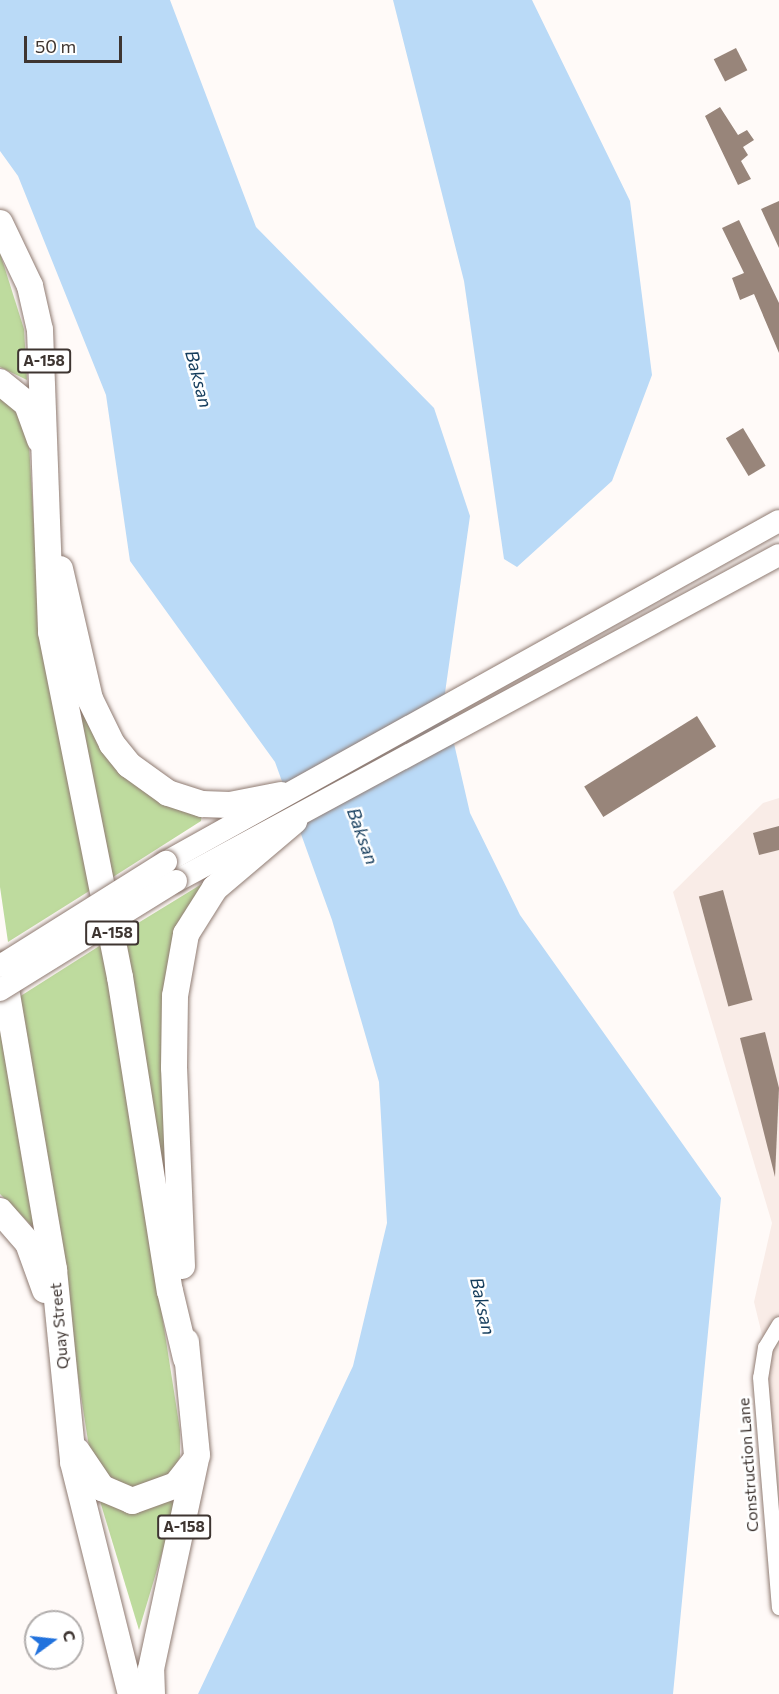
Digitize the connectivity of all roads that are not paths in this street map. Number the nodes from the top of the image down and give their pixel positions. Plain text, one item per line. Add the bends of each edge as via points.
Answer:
1 (0, 223) edge
2 (0, 382) edge
3 (48, 469) junction
4 (48, 508) junction
5 (779, 521) edge
6 (779, 555) edge
7 (281, 795) junction
8 (294, 821) junction
9 (171, 871) junction
10 (0, 956) edge
11 (0, 966) edge
12 (0, 990) edge
13 (0, 1211) edge
14 (779, 1324) edge
15 (62, 1356) junction
16 (186, 1358) junction
17 (69, 1434) junction
18 (197, 1455) junction
19 (779, 1607) edge
20 (132, 1694) edge
21 (152, 1694) edge

1 - 3 main road, А-158 via 20,259 40,330
2 - 3 main road via 27,404
3 - 4 main road, А-158
4 - 7 main road via 83,677 112,744 149,781 186,800 230,805
4 - 16 main road, А-158 via 51,632 120,977 170,1291
5 - 7 main road
6 - 8 main road
7 - 9 main road
8 - 9 main road
8 - 16 main road via 215,888 197,910 179,962 174,1068
9 - 11 main road, bridge
9 - 12 main road, bridge
10 - 15 main road, Quay Street via 43,1190
13 - 15 main road via 38,1264
14 - 19 street, Construction Lane via 765,1347 760,1377
15 - 17 main road, Quay Street
16 - 18 main road, А-158
17 - 18 main road via 96,1482 132,1501 176,1485
17 - 20 main road, Quay Street via 78,1492
18 - 21 main road, А-158 via 150,1669

